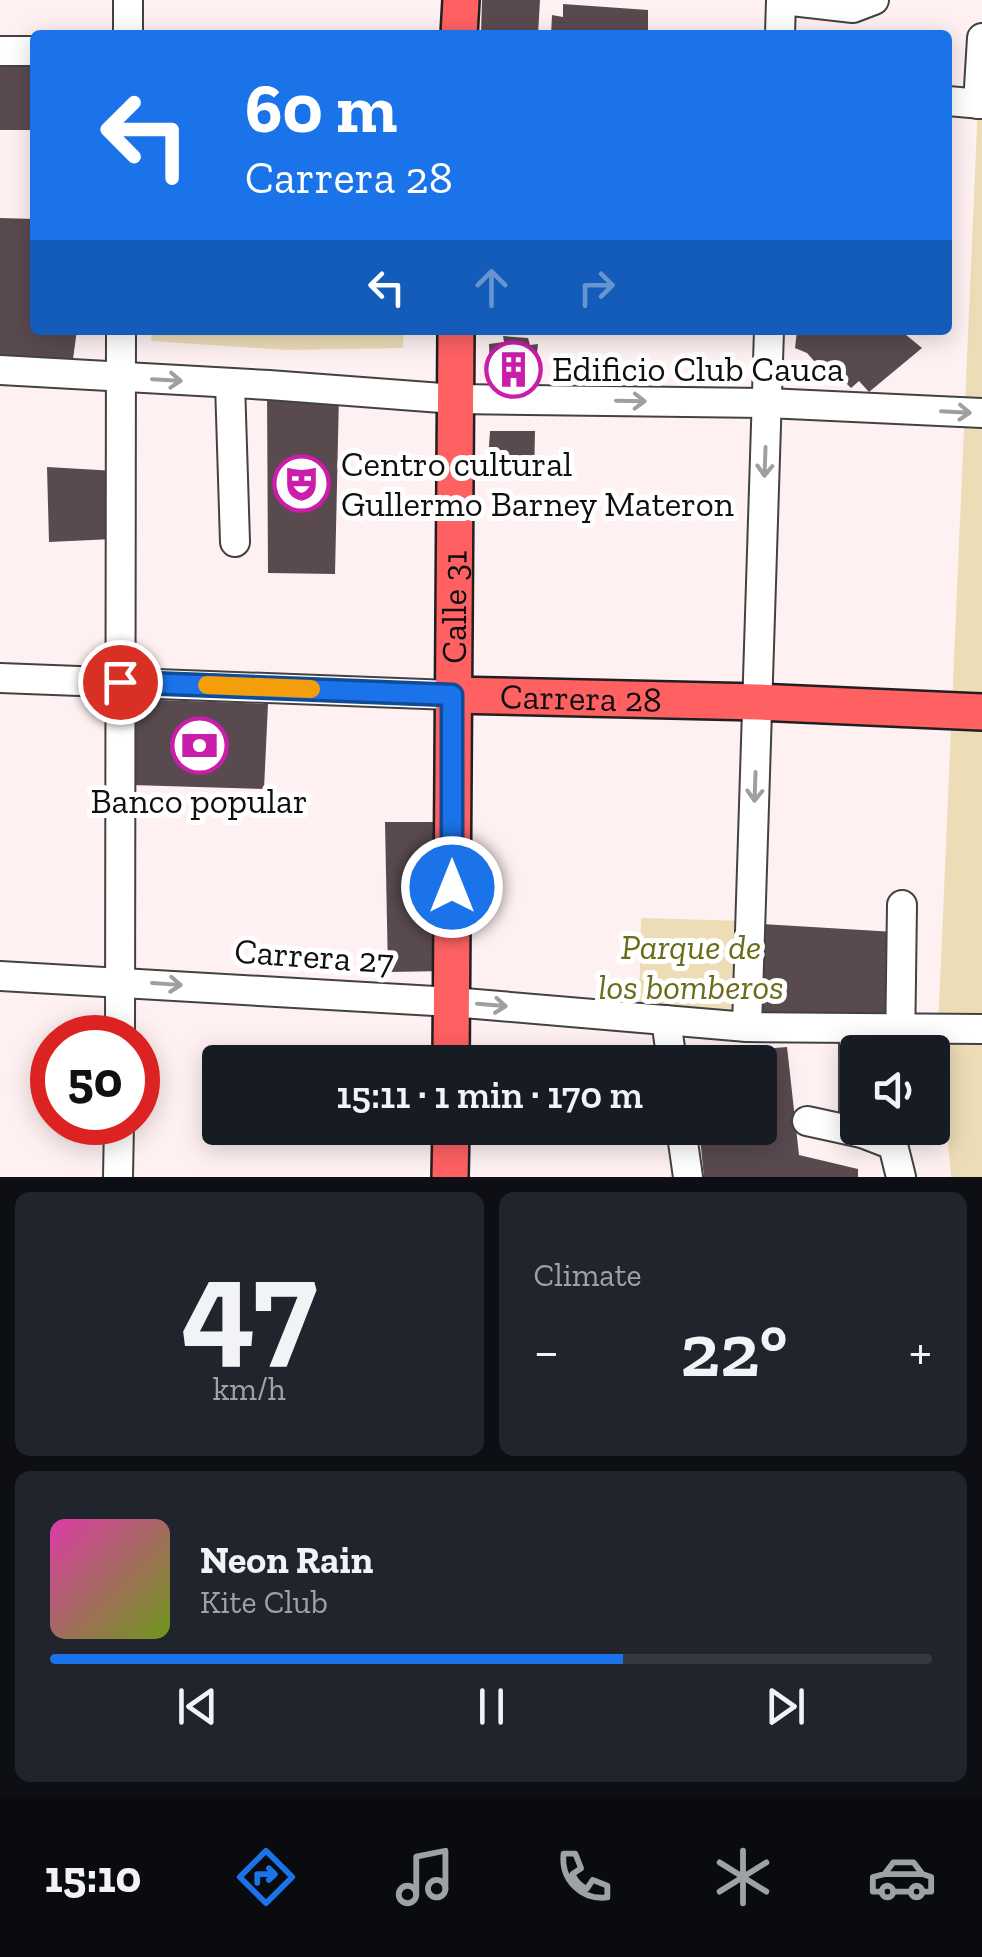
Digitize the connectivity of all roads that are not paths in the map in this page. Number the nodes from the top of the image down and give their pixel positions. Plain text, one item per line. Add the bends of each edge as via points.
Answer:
1 (128, 0) edge
2 (461, 0) edge
3 (782, 0) edge
4 (874, 0) edge
5 (128, 30) edge
6 (459, 30) edge
7 (780, 30) edge
8 (982, 38) edge
9 (0, 51) edge
10 (30, 51) edge
11 (952, 101) edge
12 (980, 104) edge
13 (122, 335) edge
14 (456, 335) edge
15 (770, 335) edge
16 (0, 370) edge
17 (119, 377) junction
18 (230, 383) junction
19 (455, 399) junction
20 (767, 403) junction
21 (982, 413) edge
22 (235, 542) dead end
23 (0, 678) edge
24 (120, 682) junction
25 (452, 695) junction
26 (758, 702) junction
27 (982, 712) edge
28 (902, 905) dead end
29 (0, 976) edge
30 (121, 982) junction
31 (452, 1002) junction
32 (120, 1015) edge
33 (666, 1020) junction
34 (746, 1027) junction
35 (854, 1028) junction
36 (982, 1028) edge
37 (854, 1035) edge
38 (881, 1035) edge
39 (900, 1035) edge
40 (934, 1035) edge
41 (452, 1045) edge
42 (670, 1045) edge
43 (807, 1122) dead end
44 (840, 1125) edge
45 (119, 1145) edge
46 (451, 1145) edge
47 (683, 1145) edge
48 (893, 1145) edge
49 (118, 1177) edge
50 (450, 1177) edge
51 (688, 1177) edge
52 (901, 1177) edge

1 - 5 street
2 - 6 main road
3 - 4 street via 853,8
3 - 7 street
8 - 12 street
9 - 10 street
11 - 12 street
13 - 17 street
14 - 19 main road, Calle 31
15 - 20 street
16 - 17 street
17 -> 18 street
17 - 24 street
18 - 19 street
18 - 22 street
19 -> 20 street
19 - 25 main road, Calle 31
20 -> 21 street
20 -> 26 street
23 - 24 street, Carrera 28
24 - 25 street, Carrera 28
24 - 30 street
25 - 26 main road, Carrera 28
25 - 31 main road, Calle 31
26 - 27 main road, Carrera 28
26 -> 34 street
28 - 39 street
29 - 30 street, Carrera 27
30 -> 31 street, Carrera 27
30 - 32 street
31 -> 33 street, Carrera 27
31 - 41 main road, Calle 31
33 - 34 street, Carrera 27
33 - 42 street
34 - 35 street, Carrera 27
35 - 37 street
35 - 38 street, Carrera 27
36 - 40 street, Carrera 27
43 - 44 street
45 - 49 street
46 - 50 main road
47 - 51 street
48 - 52 street

